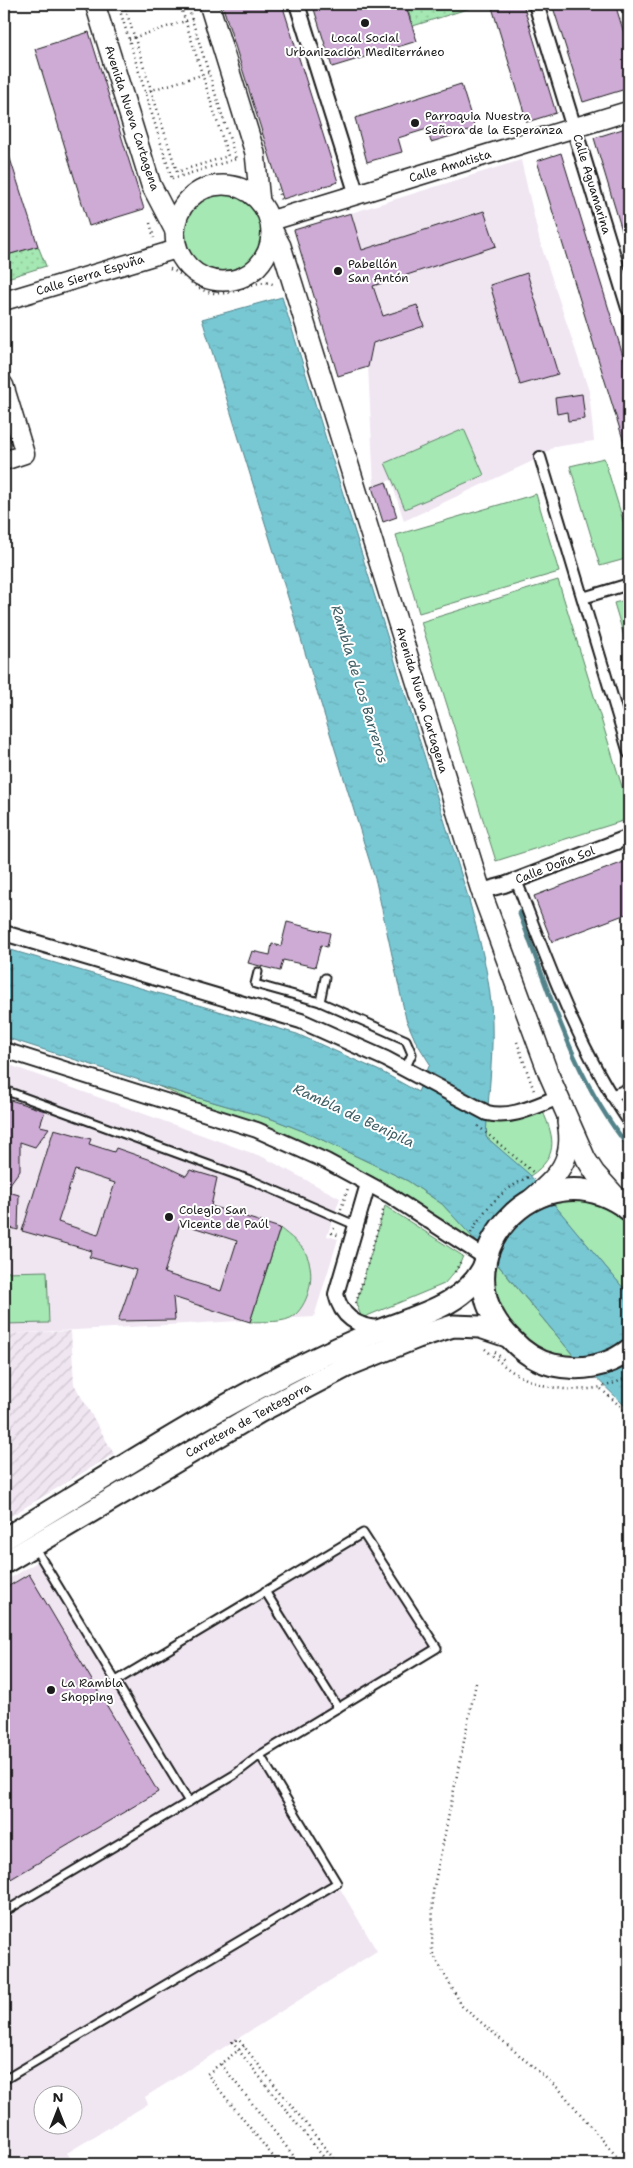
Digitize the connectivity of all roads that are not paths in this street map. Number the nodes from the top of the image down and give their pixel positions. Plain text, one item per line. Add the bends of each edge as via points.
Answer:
1 (95, 4) edge
2 (209, 4) edge
3 (297, 4) edge
4 (536, 4) edge
5 (628, 4) edge
6 (629, 8) edge
7 (629, 111) edge
8 (575, 128) junction
9 (357, 195) junction
10 (260, 202) junction
11 (271, 225) junction
12 (176, 240) junction
13 (243, 277) junction
14 (296, 293) junction
15 (4, 301) edge
16 (629, 308) edge
17 (4, 385) edge
18 (540, 457) dead end
19 (4, 461) edge
20 (629, 584) edge
21 (583, 598) junction
22 (629, 753) edge
23 (629, 837) edge
24 (516, 880) junction
25 (481, 891) junction
26 (4, 933) edge
27 (258, 972) dead end
28 (325, 978) dead end
29 (320, 1002) junction
30 (4, 1050) edge
31 (405, 1069) junction
32 (629, 1089) edge
33 (4, 1090) edge
34 (612, 1096) junction
35 (560, 1099) junction
36 (629, 1122) edge
37 (368, 1184) junction
38 (536, 1186) junction
39 (629, 1210) edge
40 (355, 1225) junction
41 (486, 1259) junction
42 (383, 1328) junction
43 (507, 1336) junction
44 (629, 1350) edge
45 (4, 1539) edge
46 (33, 1546) junction
47 (4, 1563) edge
48 (265, 1591) junction
49 (116, 1681) junction
50 (338, 1708) junction
51 (260, 1754) junction
52 (189, 1802) junction
53 (4, 1912) edge
54 (4, 2080) edge

1 - 12 main road, Avenida Nueva Cartagena via 151,185
2 - 10 main road via 255,153
3 - 9 street
4 - 8 street, Calle Aguamarina
5 - 6 street
7 - 8 main road, Calle Amatista
8 - 9 main road, Calle Amatista
8 - 16 street, Calle Aguamarina
9 - 11 main road, Calle Amatista
10 - 11 main road
10 - 12 main road via 238,187 210,186 200,190 181,209
11 - 13 main road via 270,245 264,258 258,267
11 - 14 main road, Avenida Nueva Cartagena
12 - 13 main road via 190,267 207,278 228,281
12 - 15 street, Calle Sierra Espuña
13 - 14 main road, Avenida Nueva Cartagena via 257,270 271,270 282,275
14 - 25 main road, Avenida Nueva Cartagena
17 - 19 street via 25,454
18 - 21 street
20 - 21 street
21 - 22 street
23 - 24 street, Calle Doña Sol
24 - 25 street, Calle Doña Sol
24 - 34 street via 561,995
25 - 35 main road, Avenida Nueva Cartagena
26 - 31 street via 301,1022
27 - 29 lane via 255,984
28 - 29 lane
29 - 31 lane via 406,1040 412,1054
30 - 37 street via 258,1130
31 - 35 street via 487,1113 502,1116
32 - 34 street
33 - 40 lane via 253,1181
34 - 36 street
35 - 38 main road, Avenida Nueva Cartagena via 568,1134 565,1161 561,1171
35 - 39 main road, Avenida Nueva Cartagena via 590,1166
37 - 40 street
37 - 41 street via 469,1240
38 - 39 main road via 604,1195
38 - 41 main road, Carretera de Tentegorra via 503,1223
40 - 42 street via 337,1286 338,1301 341,1310 353,1322 370,1328
41 - 42 main road, Carretera de Tentegorra via 471,1286 451,1300
41 - 43 main road via 487,1298 494,1318
42 - 45 main road, Carretera de Tentegorra via 248,1395
43 - 44 main road via 522,1351 543,1363 563,1367 586,1368 607,1362
43 - 46 main road, Carretera de Tentegorra via 480,1327 453,1326 427,1333 351,1364 259,1412
46 - 47 main road, Carretera de Tentegorra
46 - 49 lane
48 - 49 lane
48 - 50 lane
48 - 50 lane via 363,1533 437,1648
49 - 52 lane
50 - 51 lane
51 - 52 lane via 234,1775
51 - 54 lane via 337,1883
52 - 53 lane

